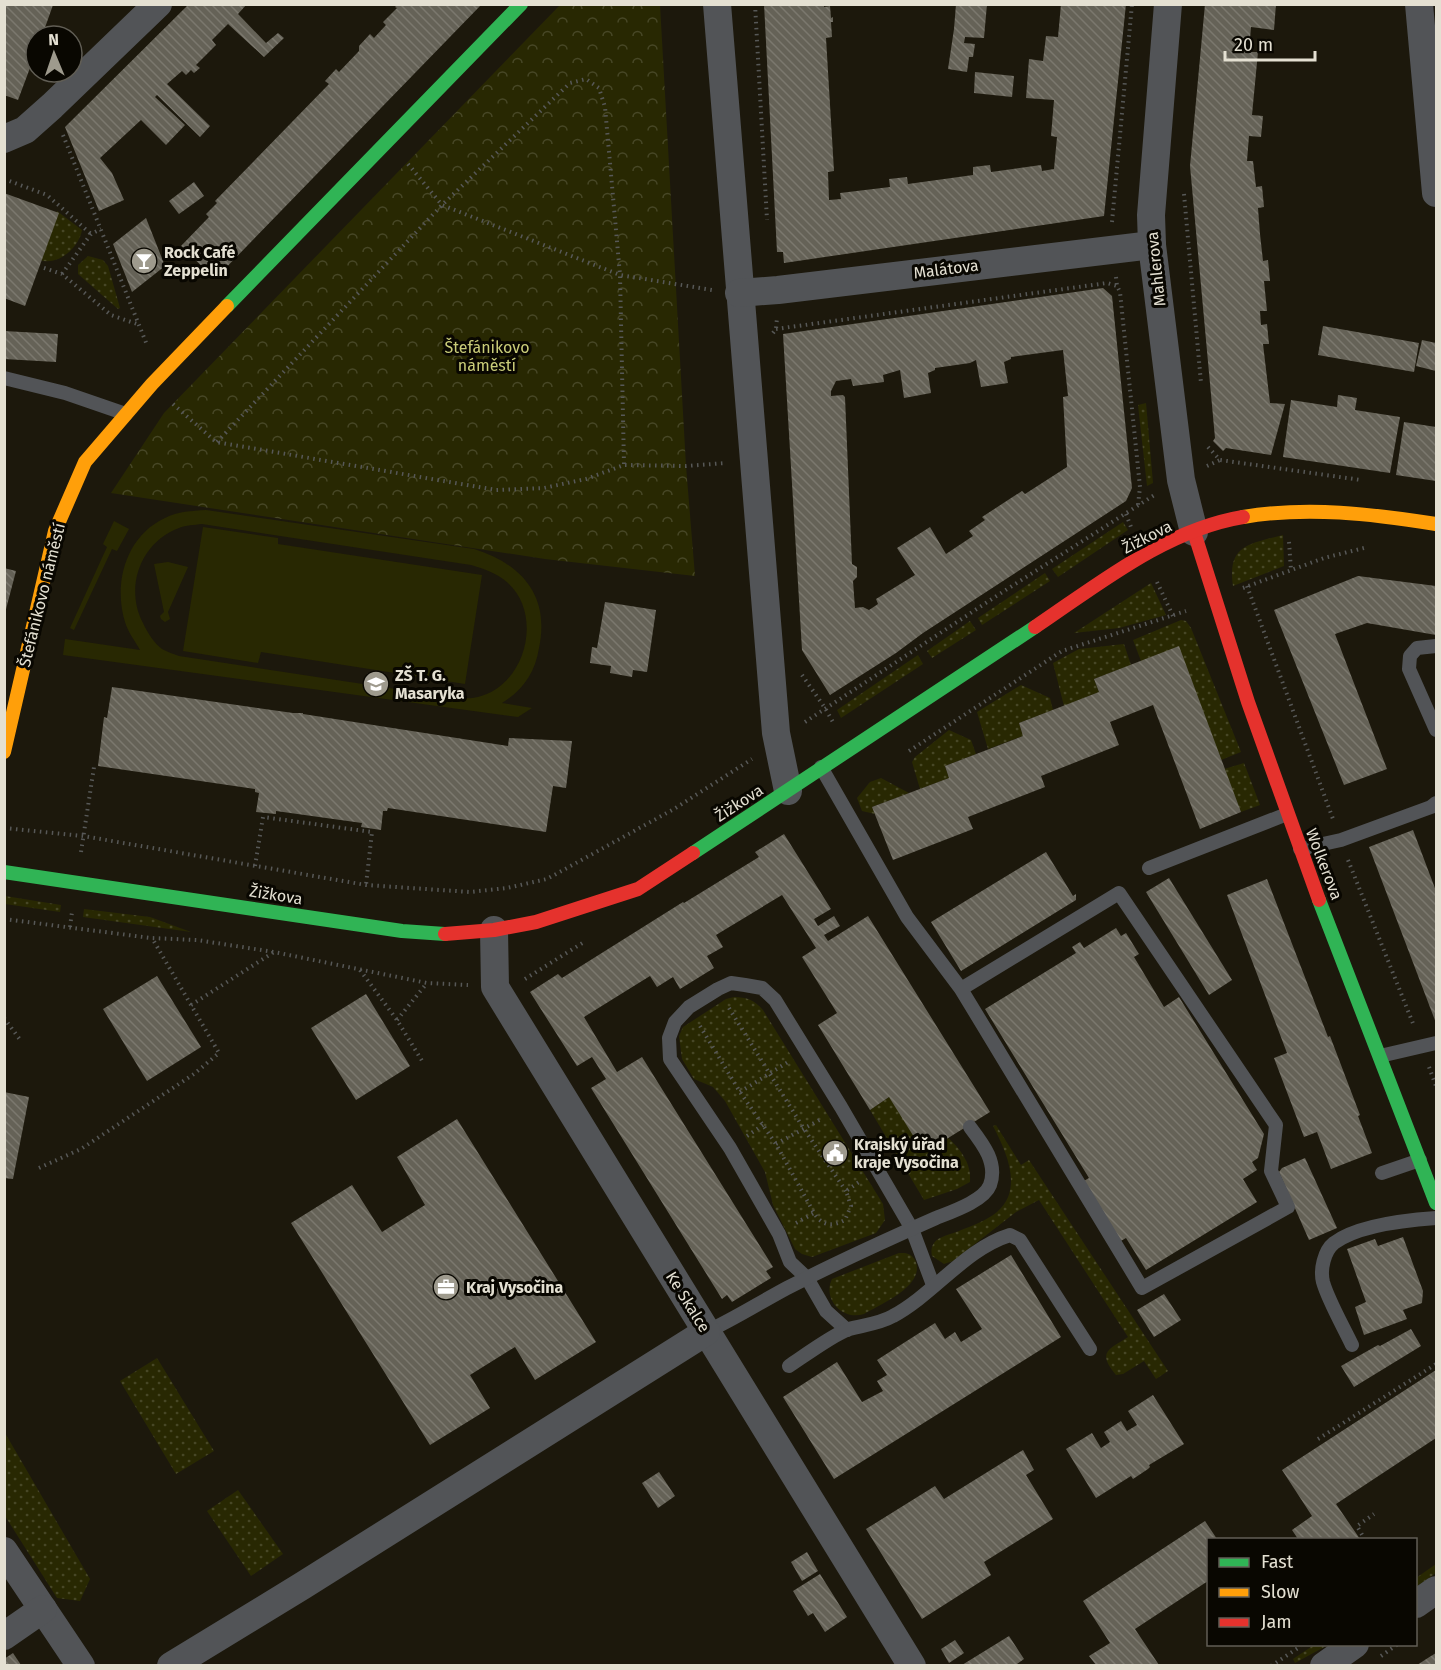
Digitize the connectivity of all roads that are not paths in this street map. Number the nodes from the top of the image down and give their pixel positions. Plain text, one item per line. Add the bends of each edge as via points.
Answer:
1 (158, 4) edge
2 (520, 4) edge
3 (717, 4) edge
4 (1168, 4) edge
5 (1419, 4) edge
6 (4, 139) edge
7 (1437, 193) edge
8 (1152, 245) junction
9 (739, 293) junction
10 (4, 378) edge
11 (126, 414) junction
12 (1437, 524) edge
13 (1194, 531) junction
14 (1437, 646) edge
15 (1437, 730) edge
16 (4, 752) edge
17 (821, 767) junction
18 (788, 791) junction
19 (1437, 803) edge
20 (1287, 814) junction
21 (1300, 849) junction
22 (1149, 868) dead end
23 (4, 872) edge
24 (495, 930) junction
25 (961, 989) junction
26 (1437, 1043) edge
27 (1380, 1056) junction
28 (970, 1127) dead end
29 (1420, 1160) junction
30 (1382, 1173) dead end
31 (1437, 1203) edge
32 (1437, 1218) edge
33 (912, 1228) junction
34 (807, 1278) junction
35 (933, 1286) junction
36 (846, 1330) junction
37 (706, 1332) junction
38 (1352, 1346) dead end
39 (1090, 1349) dead end
40 (789, 1366) dead end
41 (4, 1551) edge
42 (1437, 1590) edge
43 (1417, 1603) edge
44 (43, 1609) junction
45 (4, 1636) edge
46 (1352, 1646) edge
47 (81, 1665) edge
48 (171, 1665) edge
49 (912, 1665) edge
50 (1324, 1665) edge

1 - 6 street via 25,130
2 - 11 street, Štefánikovo náměstí
3 - 9 street
4 - 8 street, Mahlerova
5 - 7 street
8 - 9 street, Malátova
8 - 13 street, Mahlerova via 1181,480
9 - 18 street via 777,744
10 - 11 lane
11 - 16 street, Štefánikovo náměstí via 85,462 55,531
12 - 13 street, Žižkova via 1370,514 1288,511 1236,518
13 - 17 street, Žižkova via 1143,555
13 - 20 street, Wolkerova via 1224,633
14 - 15 lane via 1417,648 1410,656 1409,669
17 - 18 street, Žižkova
17 - 25 lane via 907,917
18 - 24 street, Žižkova via 638,889 536,922
19 - 21 lane via 1341,840
20 - 21 street, Wolkerova
20 - 22 lane
21 - 27 street, Wolkerova
23 - 24 street, Žižkova via 402,931 453,934
24 - 37 street, Ke Skalce via 495,987
25 - 25 lane via 1142,1288 1288,1207 1271,1171 1276,1125 1119,893
26 - 27 lane
27 - 29 street, Wolkerova
28 - 33 lane via 992,1162 990,1185 972,1203
29 - 30 lane
29 - 31 street, Wolkerova
32 - 38 lane via 1383,1224 1333,1244 1325,1254 1323,1281
33 - 34 lane
33 - 34 lane via 775,1000 762,988 731,983 718,989 689,1007 675,1022 669,1038 670,1059 730,1148 790,1262
33 - 35 lane
34 - 36 lane via 826,1311
34 - 37 lane
35 - 36 lane via 891,1318
35 - 39 lane via 995,1240 1010,1234 1020,1240
36 - 40 lane
37 - 48 street
37 - 49 street, Ke Skalce
41 - 44 street
42 - 43 street
44 - 45 street
44 - 47 street
46 - 50 street

